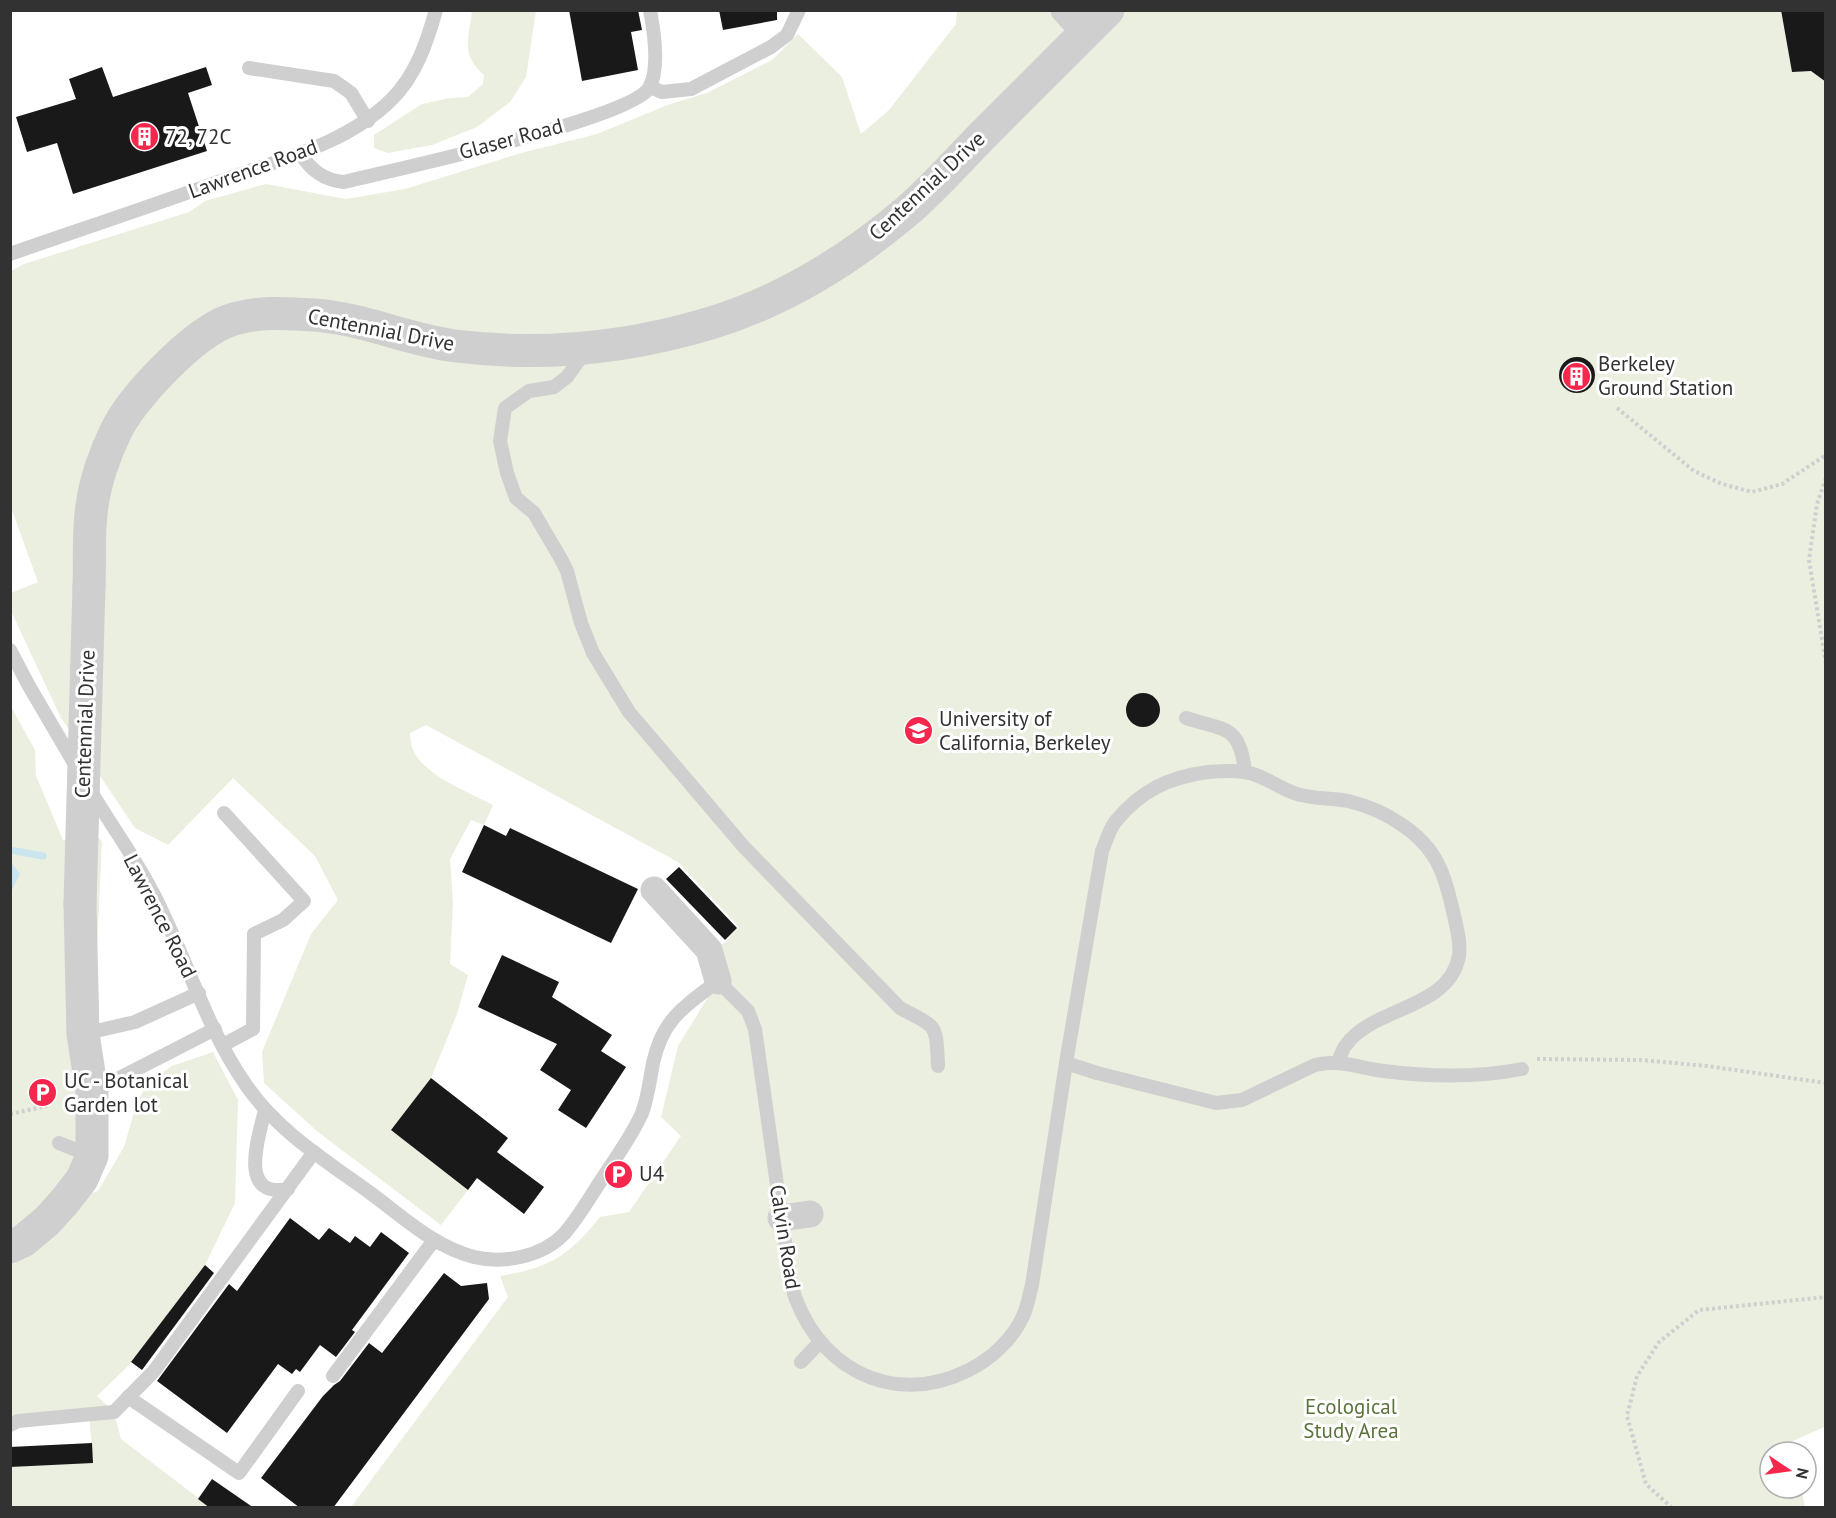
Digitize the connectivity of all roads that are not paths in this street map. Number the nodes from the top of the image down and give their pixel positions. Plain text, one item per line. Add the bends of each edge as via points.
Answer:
1 (436, 10) edge
2 (650, 10) edge
3 (799, 10) edge
4 (1108, 10) edge
5 (1074, 22) edge
6 (249, 68) dead end
7 (650, 87) junction
8 (368, 121) junction
9 (300, 153) junction
10 (10, 254) edge
11 (583, 349) junction
12 (10, 650) edge
13 (1186, 718) dead end
14 (1245, 772) junction
15 (224, 813) dead end
16 (654, 890) dead end
17 (718, 981) junction
18 (199, 993) junction
19 (215, 1029) junction
20 (83, 1034) junction
21 (223, 1045) junction
22 (1338, 1062) junction
23 (1066, 1063) junction
24 (939, 1066) dead end
25 (1522, 1069) dead end
26 (92, 1092) junction
27 (265, 1110) junction
28 (59, 1143) dead end
29 (314, 1152) junction
30 (92, 1156) junction
31 (288, 1189) junction
32 (810, 1214) dead end
33 (781, 1218) junction
34 (434, 1240) junction
35 (10, 1247) edge
36 (819, 1343) junction
37 (801, 1362) dead end
38 (333, 1376) dead end
39 (298, 1391) dead end
40 (128, 1397) junction
41 (10, 1425) edge

1 - 8 lane, Lawrence Road via 415,69 394,98
2 - 7 lane via 655,47
3 - 7 lane via 787,35 771,47 690,89 662,92
4 - 5 street, Centennial Drive
5 - 11 street, Centennial Drive via 908,210 821,274 761,305 713,322 640,342
6 - 8 lane via 334,81 351,93
7 - 9 lane, Glaser Road via 639,98 617,109 557,128 344,182 321,176
8 - 9 lane, Lawrence Road
9 - 10 lane, Lawrence Road
11 - 20 street, Centennial Drive, bridge via 531,352 455,346 318,315 254,315 228,321 203,335 135,400 117,429 92,505 80,904
11 - 24 lane via 567,377 554,387 529,391 505,408 500,441 516,498 534,513 567,572 593,653 629,712 744,847 900,1008 933,1026
12 - 18 lane, Lawrence Road via 154,894
13 - 14 lane via 1236,737 1243,752
14 - 22 lane, Calvin Road via 1295,794 1352,801 1396,820 1438,862 1447,885 1458,933 1459,955 1453,974 1441,988 1353,1037
14 - 23 lane, Calvin Road via 1186,775 1160,784 1114,823 1100,859
15 - 21 lane via 304,901 283,920 254,934 253,1029
16 - 17 street via 710,950
17 - 33 lane, Calvin Road via 748,1011 755,1029
17 - 34 lane via 669,1022 660,1040 643,1111 563,1235 520,1258 496,1261 473,1257
18 - 19 lane, Lawrence Road
18 - 20 lane via 135,1022
19 - 21 lane
19 - 26 lane
20 - 26 street, Centennial Drive
21 - 27 lane
22 - 23 lane via 1315,1065 1242,1100 1216,1103
22 - 25 lane via 1383,1071 1444,1076
23 - 36 lane, Calvin Road via 1032,1285 1023,1316 1005,1344 956,1377 927,1384 901,1384 855,1370
26 - 30 street, Centennial Drive
27 - 29 lane
27 - 31 lane via 254,1171 268,1188
28 - 30 lane
29 - 31 lane
29 - 34 lane
30 - 35 street, Centennial Drive via 66,1201 23,1241
31 - 40 lane via 154,1371
32 - 33 street
33 - 36 lane, Calvin Road via 796,1304
34 - 38 lane
36 - 37 lane
39 - 40 lane via 239,1473
40 - 41 lane via 114,1412

